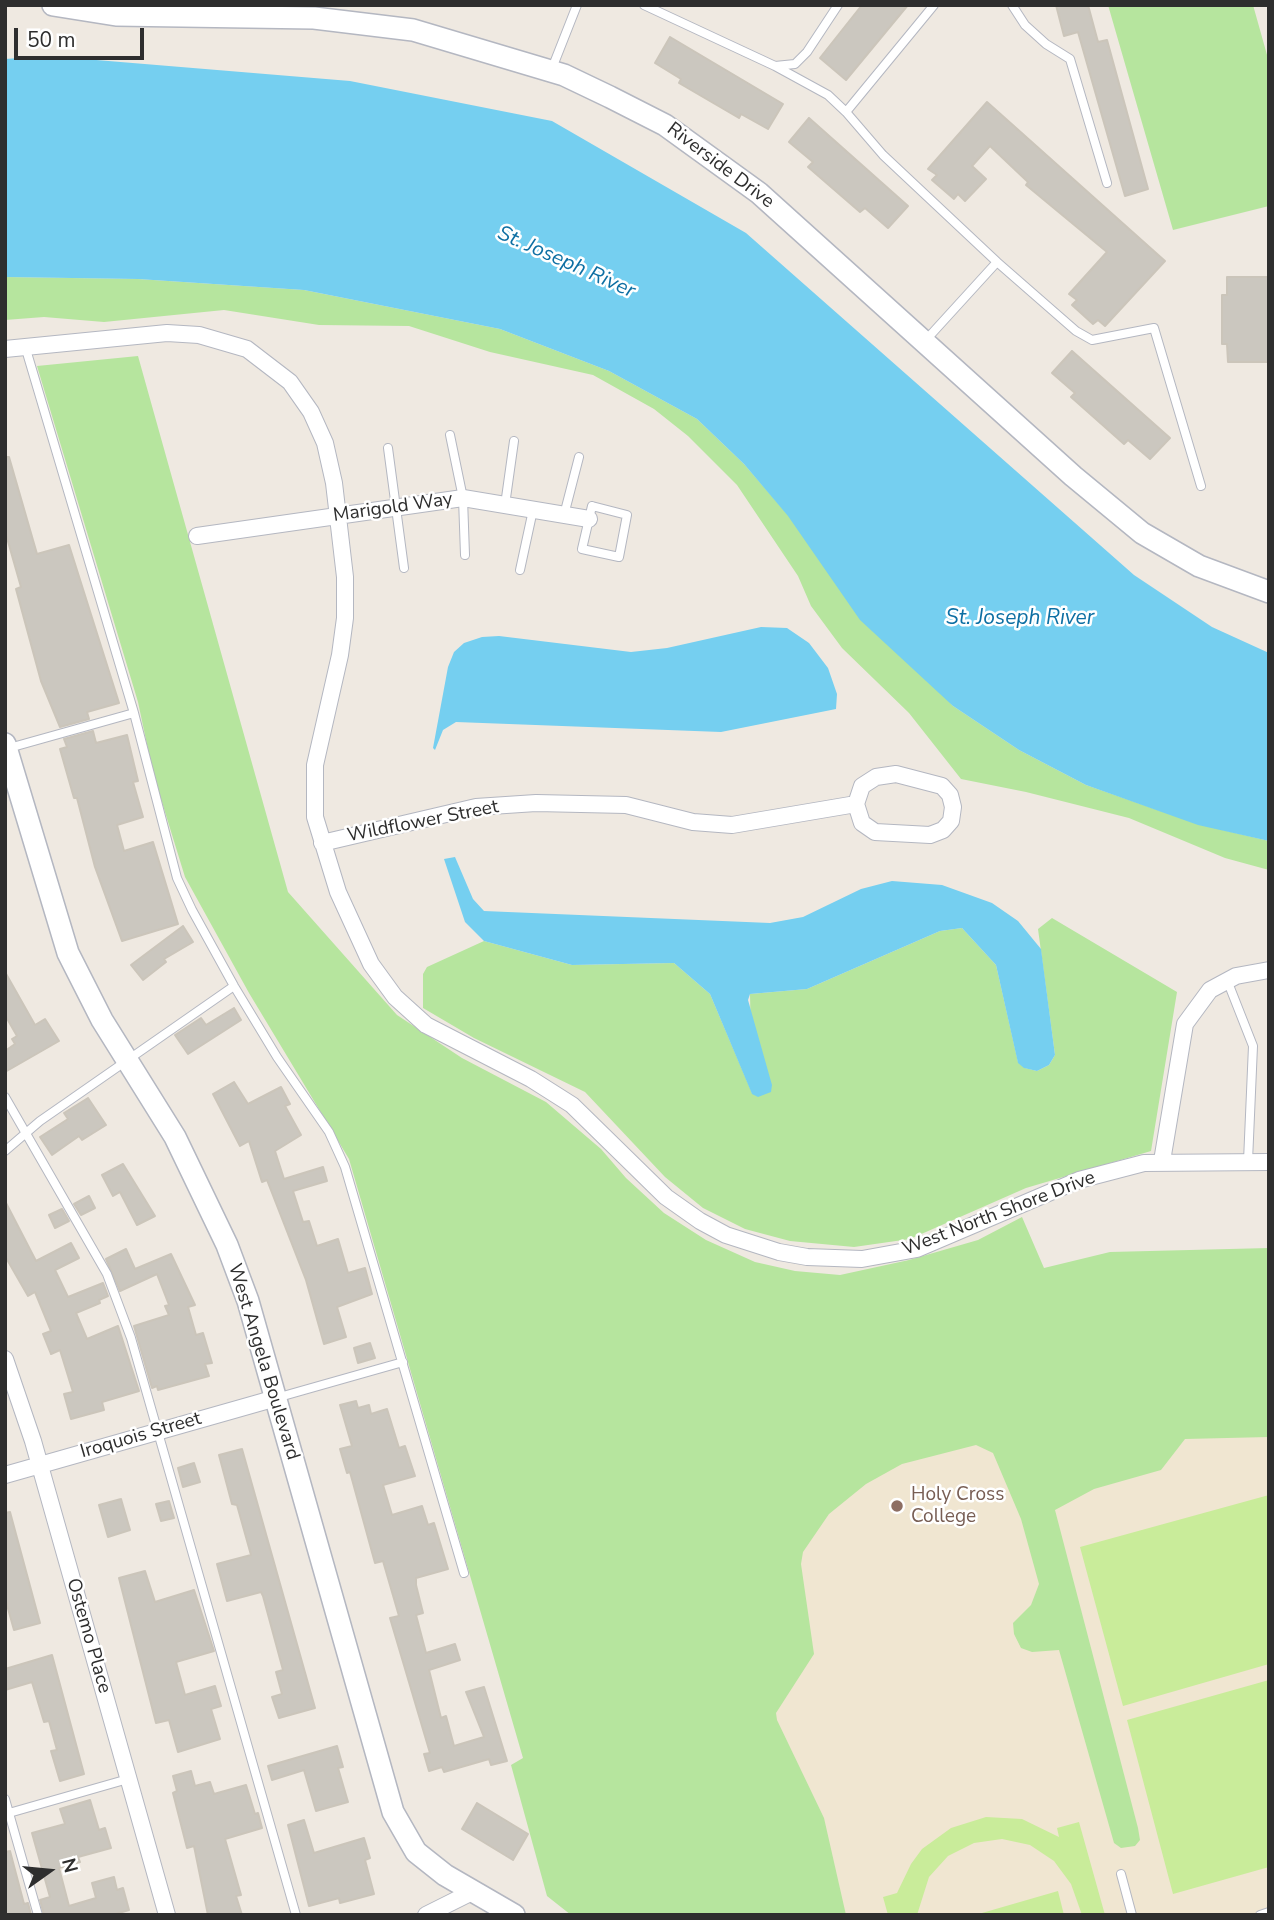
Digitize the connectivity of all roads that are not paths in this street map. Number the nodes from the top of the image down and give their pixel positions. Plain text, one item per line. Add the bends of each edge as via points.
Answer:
1 (53, 5) edge
2 (577, 5) edge
3 (644, 5) edge
4 (838, 5) edge
5 (934, 5) edge
6 (1012, 5) edge
7 (187, 11) edge
8 (775, 66) junction
9 (551, 71) junction
10 (846, 112) junction
11 (1107, 183) dead end
12 (998, 262) junction
13 (925, 341) junction
14 (25, 346) junction
15 (5, 349) edge
16 (450, 435) dead end
17 (514, 441) dead end
18 (388, 448) dead end
19 (579, 457) dead end
20 (1201, 486) dead end
21 (463, 498) junction
22 (505, 505) junction
23 (395, 507) junction
24 (533, 510) junction
25 (339, 515) junction
26 (564, 515) junction
27 (589, 519) junction
28 (197, 536) dead end
29 (465, 555) dead end
30 (404, 568) dead end
31 (520, 570) dead end
32 (1269, 592) edge
33 (134, 713) junction
34 (6, 747) edge
35 (856, 804) junction
36 (322, 843) junction
37 (1269, 970) edge
38 (1227, 981) junction
39 (234, 986) junction
40 (128, 1059) junction
41 (5, 1097) edge
42 (28, 1135) junction
43 (5, 1151) edge
44 (1162, 1161) junction
45 (1248, 1161) junction
46 (1269, 1162) edge
47 (5, 1359) edge
48 (403, 1363) junction
49 (276, 1398) junction
50 (158, 1432) junction
51 (39, 1465) junction
52 (5, 1475) edge
53 (464, 1573) dead end
54 (128, 1779) junction
55 (5, 1799) edge
56 (9, 1813) junction
57 (1121, 1874) dead end
58 (474, 1892) junction
59 (1269, 1912) edge
60 (38, 1915) edge
61 (167, 1915) edge
62 (296, 1915) edge
63 (426, 1915) edge
64 (514, 1915) edge
65 (1132, 1915) edge
66 (1261, 1915) edge

1 - 7 street, Riverside Drive via 116,15
2 - 9 lane
3 - 8 lane
4 - 8 lane via 795,64
5 - 10 lane
6 - 11 lane via 1032,31 1070,59
7 - 9 street, Riverside Drive via 385,25 457,41
8 - 10 lane via 828,95
9 - 13 street, Riverside Drive via 665,125 709,156 769,201
10 - 12 lane via 883,155
12 - 13 lane
12 - 20 lane via 1092,340 1154,328
13 - 32 street, Riverside Drive via 1142,533 1199,566
14 - 15 street, West North Shore Drive
14 - 25 street, West North Shore Drive via 167,333 199,335 247,349 290,382 311,412 325,443
14 - 33 lane
16 - 21 lane
17 - 22 lane
18 - 23 lane
19 - 26 lane
21 - 22 street, Marigold Way
21 - 23 street, Marigold Way
21 - 29 lane
22 - 24 street, Marigold Way
23 - 25 street, Marigold Way
23 - 30 lane
24 - 26 street, Marigold Way
24 - 31 lane
25 - 28 street, Marigold Way
25 - 36 street, West North Shore Drive via 345,618 315,765 313,797
26 - 27 street, Marigold Way
27 - 27 lane via 582,549 619,557 626,515 592,506
33 - 34 lane
33 - 39 lane via 177,878
34 - 40 street, West Angela Boulevard via 68,953
35 - 35 street via 862,786 876,777 896,774 942,786 953,807 951,821 930,835 875,832 862,823
35 - 36 street, Wildflower Street via 732,825 693,822 626,805 476,807
36 - 44 street, West North Shore Drive via 338,892 372,964 410,1012 446,1038 551,1090 683,1210 745,1242 807,1257 862,1259 917,1249 1079,1180
37 - 38 street
38 - 44 street via 1210,990 1185,1024
38 - 45 lane via 1253,1046
39 - 40 lane
39 - 48 lane via 328,1132 345,1167
40 - 42 lane via 40,1121
40 - 49 street, West Angela Boulevard via 175,1137 227,1245
41 - 42 lane
42 - 43 lane
42 - 50 lane via 107,1274
44 - 45 street, West North Shore Drive
45 - 46 street, West North Shore Drive
47 - 51 street, Ostemo Place
48 - 49 lane
48 - 53 lane
49 - 50 street, Iroquois Street
49 - 58 street, West Angela Boulevard via 393,1812 416,1852
50 - 51 street, Iroquois Street
50 - 62 lane
51 - 52 street, Iroquois Street
51 - 54 street, Ostemo Place
54 - 56 lane
54 - 61 street, Ostemo Place
55 - 56 lane
56 - 60 lane
57 - 65 lane
58 - 63 street
58 - 64 street, West Angela Boulevard
59 - 66 lane

